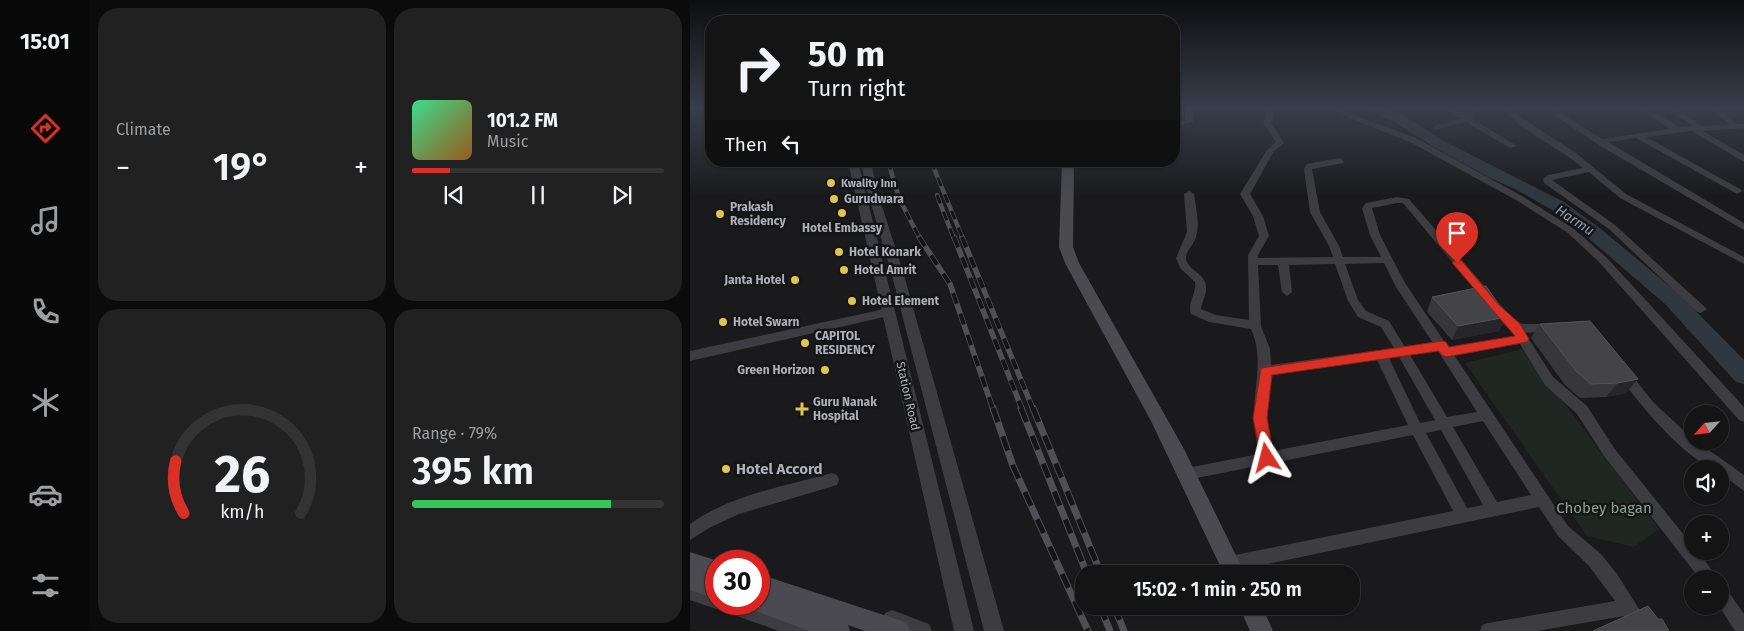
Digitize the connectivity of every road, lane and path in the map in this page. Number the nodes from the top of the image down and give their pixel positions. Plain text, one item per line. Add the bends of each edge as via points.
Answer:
1 (1276, 137) edge
2 (1406, 137) edge
3 (1499, 137) edge
4 (1545, 137) edge
5 (1593, 137) edge
6 (1627, 137) edge
7 (1642, 137) edge
8 (1710, 137) edge
9 (1602, 143) junction
10 (1513, 146) dead end
11 (1744, 159) edge
12 (1340, 161) dead end
13 (853, 167) edge
14 (867, 167) edge
15 (1068, 167) edge
16 (1591, 169) junction
17 (1737, 191) dead end
18 (1189, 194) dead end
19 (1744, 227) edge
20 (1339, 259) junction
21 (1387, 260) junction
22 (1283, 261) junction
23 (1744, 261) edge
24 (1253, 262) junction
25 (1287, 292) dead end
26 (1702, 309) dead end
27 (889, 312) junction
28 (1255, 326) junction
29 (1562, 326) edge
30 (1519, 333) junction
31 (1444, 349) junction
32 (1402, 352) junction
33 (1381, 355) junction
34 (690, 356) edge
35 (1616, 362) edge
36 (1266, 371) junction
37 (1488, 415) junction
38 (1744, 416) edge
39 (1442, 424) junction
40 (1417, 429) junction
41 (1267, 458) junction
42 (1187, 474) junction
43 (832, 480) dead end
44 (1744, 484) edge
45 (1542, 500) junction
46 (1494, 510) junction
47 (1463, 516) junction
48 (690, 533) edge
49 (690, 554) edge
50 (705, 559) edge
51 (690, 562) edge
52 (1230, 565) edge
53 (1249, 565) edge
54 (705, 567) edge
55 (1703, 570) edge
56 (770, 578) edge
57 (690, 579) edge
58 (705, 584) edge
59 (770, 589) edge
60 (690, 590) edge
61 (705, 595) edge
62 (770, 606) edge
63 (1628, 607) junction
64 (1729, 607) edge
65 (758, 615) edge
66 (1254, 615) edge
67 (793, 629) edge
68 (1744, 629) edge
69 (1497, 630) edge
70 (839, 631) edge
71 (899, 631) edge
72 (922, 631) edge
73 (964, 631) edge
74 (994, 631) edge
75 (1262, 631) edge
76 (1645, 631) edge

1 - 24 street via 1280,143 1271,150 1245,194 1258,216 1263,233
2 - 38 street via 1539,209 1571,231 1603,260
3 - 10 street
4 - 16 street
5 - 9 street
6 - 9 street
7 - 17 street
8 - 11 street
9 - 19 street
12 - 20 street via 1315,164 1308,169 1315,212
13 - 27 street, Station Road
14 - 74 street
15 - 42 main road via 1066,247 1069,255
16 - 23 street via 1623,196
16 - 26 street via 1551,177 1546,181 1612,227
18 - 28 street via 1192,227 1190,241 1181,256 1185,267 1201,282 1195,311 1206,318
20 - 21 street
20 - 22 street
20 - 32 street via 1357,308 1369,318 1385,324
21 - 30 street via 1367,208 1373,203 1402,200 1409,204
21 - 31 street
22 - 24 street
22 - 25 street
24 - 28 street
27 - 34 street
27 - 73 street, Station Road
28 - 36 street via 1262,342
29 - 30 street
30 - 31 street
30 - 55 street via 1549,381 1588,418 1608,452
31 - 32 street
31 - 37 street
32 - 33 street
32 - 39 street
33 - 36 street
33 - 40 street
35 - 44 street via 1638,395 1661,420
36 - 41 street via 1260,418
37 - 39 street
37 - 45 street
39 - 40 street
39 - 46 street
40 - 41 street
40 - 47 street
41 - 42 street
42 - 52 main road
43 - 48 street via 727,511 710,518
45 - 46 street
45 - 63 street via 1563,531 1595,560
46 - 47 street
47 - 53 street
49 - 50 street
51 - 54 main road
56 - 72 street
57 - 58 main road
59 - 71 main road
60 - 61 street
62 - 70 main road
63 - 69 street
63 - 76 street
64 - 68 street
65 - 67 street
66 - 75 main road

